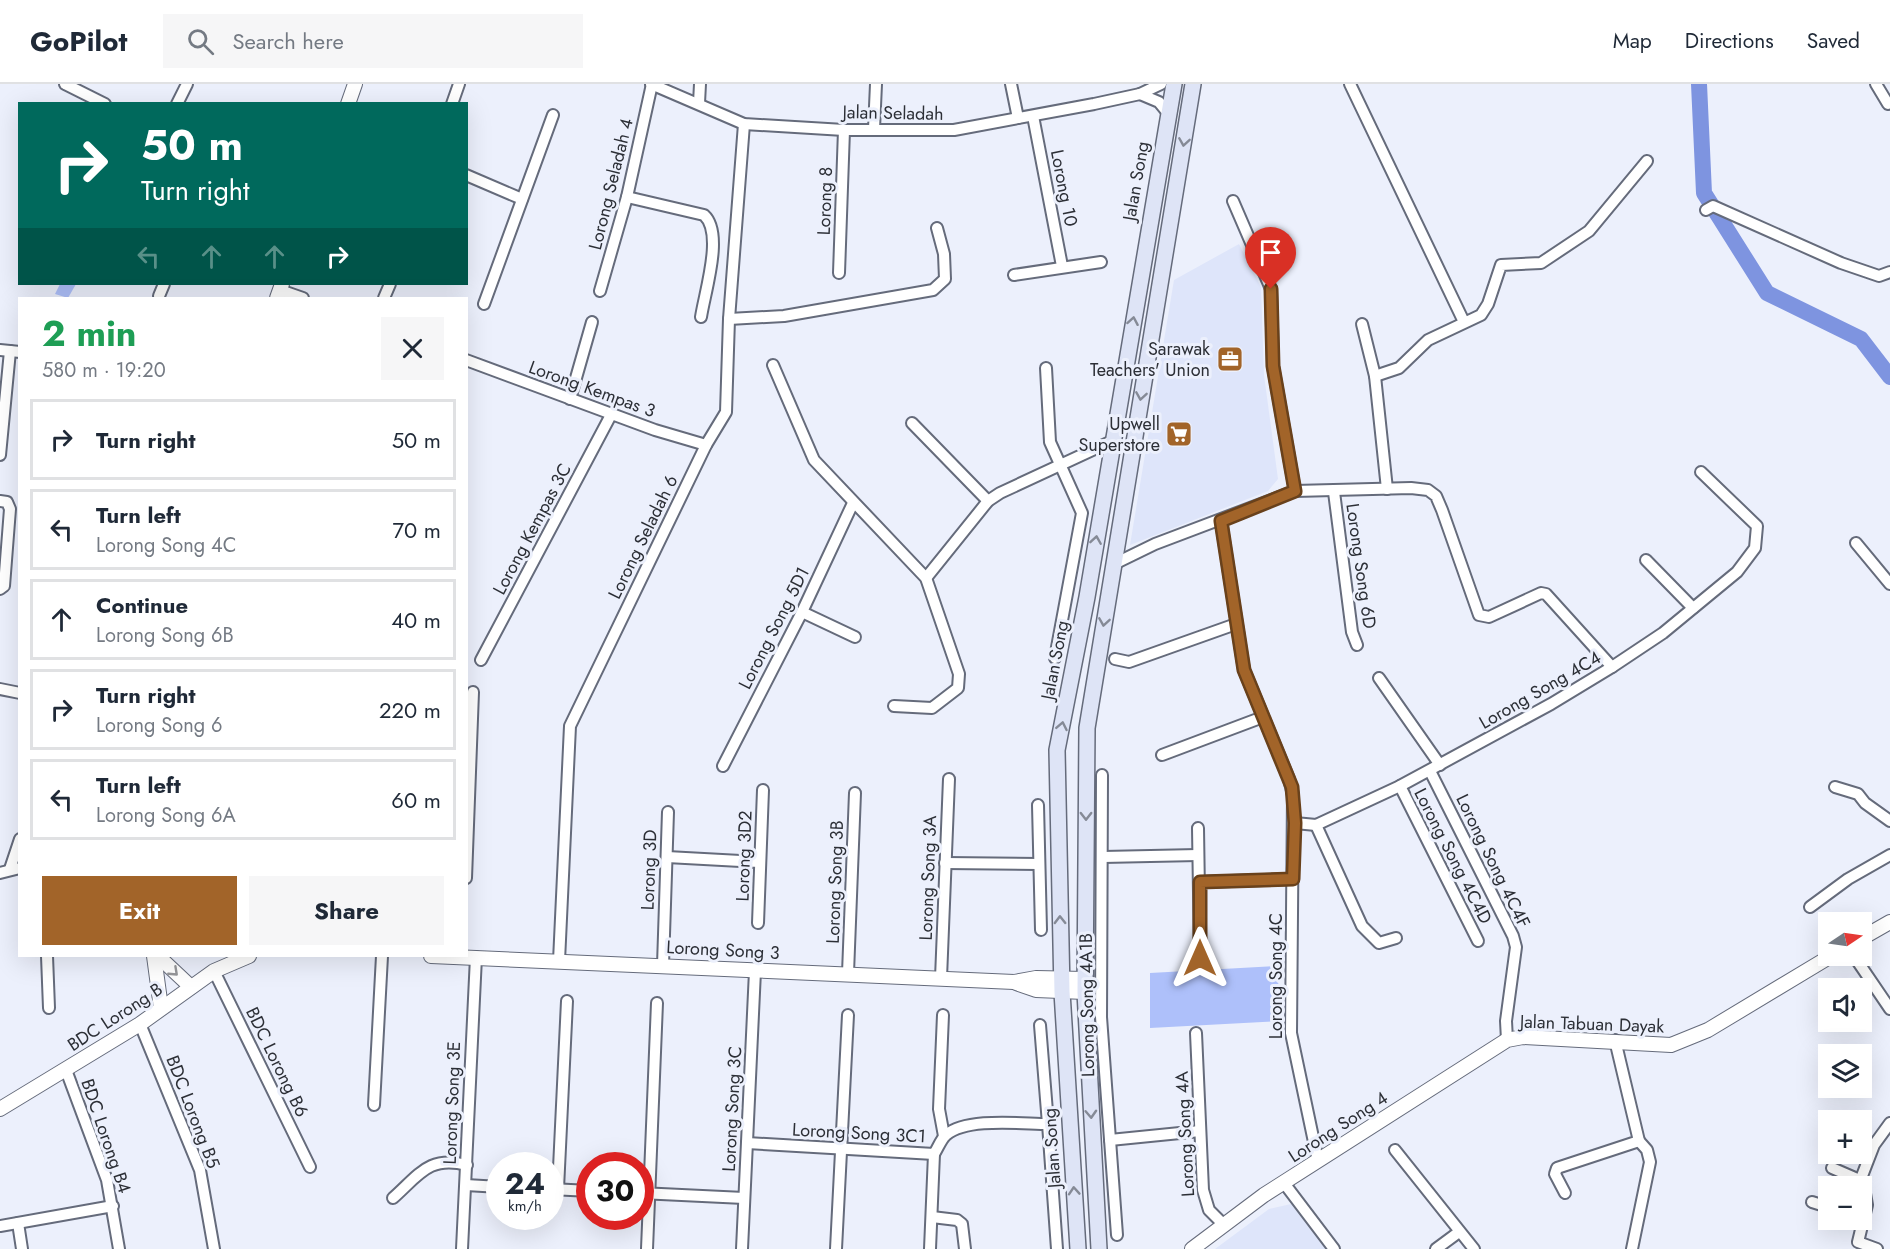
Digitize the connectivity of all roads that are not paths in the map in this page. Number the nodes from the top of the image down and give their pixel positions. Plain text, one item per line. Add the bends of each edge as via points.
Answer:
1 (65, 84) edge
2 (187, 84) edge
3 (355, 84) edge
4 (459, 84) edge
5 (652, 84) edge
6 (700, 84) edge
7 (876, 84) edge
8 (1011, 84) edge
9 (1161, 84) edge
10 (1174, 84) edge
11 (1350, 84) edge
12 (1876, 84) edge
13 (1196, 85) edge
14 (1140, 94) junction
15 (101, 102) edge
16 (178, 102) edge
17 (349, 102) edge
18 (453, 102) edge
19 (699, 103) junction
20 (1888, 104) dead end
21 (1168, 113) junction
22 (553, 115) dead end
23 (1033, 116) junction
24 (1018, 118) junction
25 (744, 124) junction
26 (874, 129) junction
27 (844, 130) junction
28 (1647, 161) dead end
29 (468, 176) edge
30 (627, 197) junction
31 (522, 199) junction
32 (1233, 201) dead end
33 (1709, 208) dead end
34 (937, 228) dead end
35 (1101, 262) dead end
36 (1062, 266) junction
37 (1890, 272) edge
38 (839, 273) dead end
39 (1014, 275) dead end
40 (164, 285) edge
41 (280, 291) edge
42 (600, 291) dead end
43 (159, 296) dead end
44 (300, 297) edge
45 (483, 304) dead end
46 (701, 316) dead end
47 (729, 319) junction
48 (591, 322) dead end
49 (1464, 322) junction
50 (1362, 324) dead end
51 (10, 351) edge
52 (468, 361) edge
53 (773, 365) dead end
54 (1047, 368) dead end
55 (1375, 376) junction
56 (570, 399) junction
57 (612, 413) junction
58 (912, 423) dead end
59 (1137, 426) junction
60 (1112, 441) junction
61 (706, 445) junction
62 (0, 455) edge
63 (1059, 465) junction
64 (1701, 472) dead end
65 (1387, 489) junction
66 (1295, 491) junction
67 (1334, 492) junction
68 (0, 501) edge
69 (988, 501) junction
70 (854, 503) junction
71 (1221, 521) junction
72 (1856, 543) dead end
73 (1646, 560) dead end
74 (1114, 564) junction
75 (926, 578) junction
76 (1890, 584) edge
77 (0, 589) edge
78 (1087, 597) junction
79 (1693, 608) junction
80 (802, 612) junction
81 (1236, 624) junction
82 (855, 637) dead end
83 (1357, 645) dead end
84 (1055, 658) dead end
85 (1115, 659) dead end
86 (481, 660) dead end
87 (1612, 667) junction
88 (1379, 678) dead end
89 (0, 688) edge
90 (18, 692) edge
91 (473, 692) dead end
92 (894, 706) dead end
93 (1263, 717) junction
94 (1162, 755) dead end
95 (469, 763) edge
96 (1440, 765) junction
97 (723, 766) dead end
98 (1430, 771) junction
99 (1102, 775) dead end
100 (949, 779) dead end
101 (1400, 786) junction
102 (1835, 787) dead end
103 (764, 790) dead end
104 (855, 793) dead end
105 (468, 801) edge
106 (1038, 805) dead end
107 (668, 812) dead end
108 (1890, 821) edge
109 (1295, 823) junction
110 (1316, 825) junction
111 (1198, 828) dead end
112 (18, 845) edge
113 (1198, 855) junction
114 (1890, 855) edge
115 (666, 857) junction
116 (1103, 857) junction
117 (759, 862) junction
118 (945, 863) junction
119 (1039, 864) junction
120 (10, 870) edge
121 (1293, 879) junction
122 (1200, 882) junction
123 (1810, 907) dead end
124 (1890, 922) edge
125 (758, 923) dead end
126 (1041, 930) dead end
127 (1872, 932) edge
128 (1396, 938) dead end
129 (1478, 941) dead end
130 (47, 957) edge
131 (156, 957) edge
132 (157, 957) edge
133 (247, 957) edge
134 (382, 957) edge
135 (468, 957) edge
136 (476, 957) junction
137 (1200, 958) dead end
138 (559, 961) junction
139 (1818, 964) edge
140 (663, 965) junction
141 (1861, 966) edge
142 (754, 970) junction
143 (214, 971) junction
144 (848, 973) junction
145 (941, 978) junction
146 (1061, 985) junction
147 (1085, 986) junction
148 (191, 987) junction
149 (567, 1000) dead end
150 (657, 1003) dead end
151 (48, 1008) dead end
152 (161, 1008) junction
153 (1890, 1009) edge
154 (848, 1015) dead end
155 (943, 1015) dead end
156 (140, 1024) junction
157 (1040, 1025) dead end
158 (1196, 1033) dead end
159 (1507, 1040) junction
160 (1615, 1040) junction
161 (66, 1070) junction
162 (374, 1104) dead end
163 (0, 1109) edge
164 (1890, 1123) edge
165 (1048, 1124) junction
166 (1200, 1131) junction
167 (944, 1136) junction
168 (1110, 1140) junction
169 (1639, 1141) junction
170 (747, 1143) junction
171 (840, 1149) junction
172 (1395, 1150) dead end
173 (557, 1152) edge
174 (647, 1152) edge
175 (934, 1154) junction
176 (1318, 1161) junction
177 (467, 1165) junction
178 (310, 1167) dead end
179 (1832, 1168) dead end
180 (1850, 1176) edge
181 (1864, 1176) edge
182 (1284, 1183) junction
183 (466, 1185) junction
184 (486, 1186) edge
185 (1565, 1192) dead end
186 (654, 1194) edge
187 (393, 1198) dead end
188 (744, 1198) junction
189 (1812, 1202) dead end
190 (1818, 1204) edge
191 (113, 1206) junction
192 (932, 1217) junction
193 (18, 1222) junction
194 (1224, 1225) junction
195 (0, 1226) edge
196 (646, 1230) edge
197 (1860, 1230) edge
198 (1459, 1232) junction
199 (1117, 1235) dead end
200 (22, 1249) edge
201 (119, 1249) edge
202 (214, 1249) edge
203 (462, 1249) edge
204 (647, 1249) edge
205 (742, 1249) edge
206 (836, 1249) edge
207 (930, 1249) edge
208 (965, 1249) edge
209 (1057, 1249) edge
210 (1078, 1249) edge
211 (1099, 1249) edge
212 (1192, 1249) edge
213 (1334, 1249) edge
214 (1436, 1249) edge
215 (1474, 1249) edge
216 (1632, 1249) edge
217 (1877, 1249) edge

1 - 15 street
2 - 16 street
3 - 17 street
4 - 18 street
5 - 19 street, Jalan Seladah
5 - 30 street, Lorong Seladah 4
6 - 19 street
7 - 26 street
8 - 24 street
9 - 14 street, Jalan Seladah
10 - 21 main road, Jalan Song
11 - 49 street
12 - 20 street
13 -> 59 main road
14 - 21 street via 1159,102
14 - 23 street, Jalan Seladah
19 - 25 street, Jalan Seladah
60 -> 21 main road, Jalan Song
22 - 31 street
23 - 24 street, Jalan Seladah
23 - 36 street, Lorong 10
24 - 26 street, Jalan Seladah via 954,130
25 - 27 street, Jalan Seladah
25 - 47 street, Lorong Seladah 6
26 - 27 street, Jalan Seladah
27 - 38 street, Lorong 8
28 - 49 street via 1589,231 1542,263 1501,264 1481,315
29 - 31 street
30 - 42 street, Lorong Seladah 4
30 - 46 street via 704,215 711,221 715,237
31 - 45 street
32 - 66 street via 1271,289 1273,366
33 - 37 street via 1841,263 1879,276
34 - 47 street via 945,279 933,290 784,316
35 - 36 street
36 - 39 street
40 - 43 street
41 - 44 street
47 - 61 street, Lorong Seladah 6 via 726,412
48 - 56 street
49 - 55 street via 1428,340 1399,368
50 - 55 street
51 - 62 street
52 - 56 street, Lorong Kempas 3
53 - 70 street via 814,460
54 - 63 street via 1050,442
55 - 65 street
56 - 57 street, Lorong Kempas 3
57 - 61 street, Lorong Kempas 3
57 - 86 street, Lorong Kempas 3C
58 - 69 street
59 - 60 main road via 1125,440
59 - 74 main road
60 - 63 street
78 -> 60 main road, Jalan Song
61 - 138 street, Lorong Seladah 6 via 570,726
63 - 69 street
63 - 84 street via 1082,513
64 - 79 street, Lorong Song 4C4 via 1757,526 1755,548 1748,559
65 - 67 street
65 - 87 street via 1428,490 1436,496 1479,615 1489,617 1546,594
66 - 67 street
66 - 71 street
67 - 83 street, Lorong Song 6D via 1352,632
68 - 77 street via 7,502 10,509 4,586
69 - 75 street
70 - 75 street
70 - 80 street, Lorong Song 5D1
71 - 74 street via 1155,544
71 - 81 street, Lorong Song 4C
72 - 76 street
73 - 79 street
74 - 78 main road via 1100,574
74 -> 147 main road via 1087,728
75 - 92 street via 959,674 958,688 932,708
146 -> 78 main road, Jalan Song via 1057,750
79 - 87 street, Lorong Song 4C4
80 - 82 street
80 - 97 street, Lorong Song 5D1
81 - 85 street via 1129,662
81 - 93 street, Lorong Song 4C via 1244,670
87 - 96 street, Lorong Song 4C4
88 - 96 street
89 - 90 street
91 - 95 street
93 - 94 street
93 - 109 street, Lorong Song 4C via 1289,778
95 - 105 street
96 - 98 street, Lorong Song 4C4
98 - 101 street, Lorong Song 4C4
98 - 159 street, Lorong Song 4C4F via 1513,936 1516,947
99 - 116 street, Lorong Song 4A1B
100 - 118 street, Lorong Song 3A
101 - 110 street, Lorong Song 4C4
101 - 129 street, Lorong Song 4C4D
102 - 108 street via 1858,794
103 - 117 street, Lorong 3D2
104 - 144 street, Lorong Song 3B
106 - 119 street
107 - 115 street, Lorong 3D
109 - 110 street
109 - 121 street, Lorong Song 4C
110 - 128 street via 1362,926 1379,943
111 - 113 street
112 - 120 street
113 - 116 street
113 - 122 street
114 - 123 street
115 - 117 street
115 - 140 street, Lorong 3D
116 - 168 street, Lorong Song 4A1B via 1101,1017
117 - 125 street, Lorong 3D2
118 - 119 street
118 - 145 street, Lorong Song 3A
119 - 126 street
121 - 122 street
121 - 176 street, Lorong Song 4C via 1291,1033
122 - 137 street
124 - 127 street
130 - 151 street
131 - 152 street
132 -> 148 street
133 - 143 street, BDC Lorong B
134 - 162 street
135 - 136 street, Lorong Song 3
136 - 138 street, Lorong Song 3
136 - 177 street, Lorong Song 3E
138 - 140 street, Lorong Song 3
139 - 160 street, Jalan Tabuan Dayak via 1690,1039 1671,1045
140 - 142 street, Lorong Song 3
141 - 153 street
142 - 144 street, Lorong Song 3
142 - 170 street, Lorong Song 3C
143 - 148 street, BDC Lorong B
143 - 178 street, BDC Lorong B6
144 - 145 street, Lorong Song 3
145 - 146 street, Lorong Song 3
146 - 147 street, Lorong Song 3
210 -> 146 main road, Jalan Song
147 -> 211 main road
148 - 152 street, BDC Lorong B
149 - 173 street
150 - 174 street
152 - 156 street, BDC Lorong B
154 - 171 street
155 - 167 street via 939,1109
156 - 161 street, BDC Lorong B
156 - 202 street, BDC Lorong B5 via 200,1170
157 - 165 street
158 - 166 street, Lorong Song 4A
159 - 160 street, Jalan Tabuan Dayak
159 - 176 street, Lorong Song 4
160 - 169 street
161 - 163 street, BDC Lorong B
161 - 191 street, BDC Lorong B4
164 - 181 street via 1874,1144
165 - 167 street, Lorong Song 3C1 via 987,1123
165 - 209 street
166 - 168 street
166 - 194 street, Lorong Song 4A via 1205,1203
167 - 175 street, Lorong Song 3C1
168 - 199 street, Lorong Song 4A1B
169 - 185 street via 1557,1168 1556,1177
169 - 216 street via 1650,1162
170 - 171 street, Lorong Song 3C1
170 - 188 street, Lorong Song 3C
171 - 175 street, Lorong Song 3C1
171 - 206 street
172 - 198 street
175 - 192 street
176 - 182 street, Lorong Song 4
177 - 183 street, Lorong Song 3E
177 - 187 street via 450,1160 434,1163
179 - 180 street
182 - 194 street, Lorong Song 4
182 - 213 street
183 - 184 street
183 - 203 street, Lorong Song 3E
186 - 188 street
188 - 205 street, Lorong Song 3C
189 - 190 street
191 - 193 street
191 - 201 street, BDC Lorong B4
192 - 207 street
192 - 208 street via 962,1224
193 - 195 street
193 - 200 street
194 - 212 street, Lorong Song 4
196 - 204 street
197 - 217 street via 1858,1242
198 - 214 street
198 - 215 street

